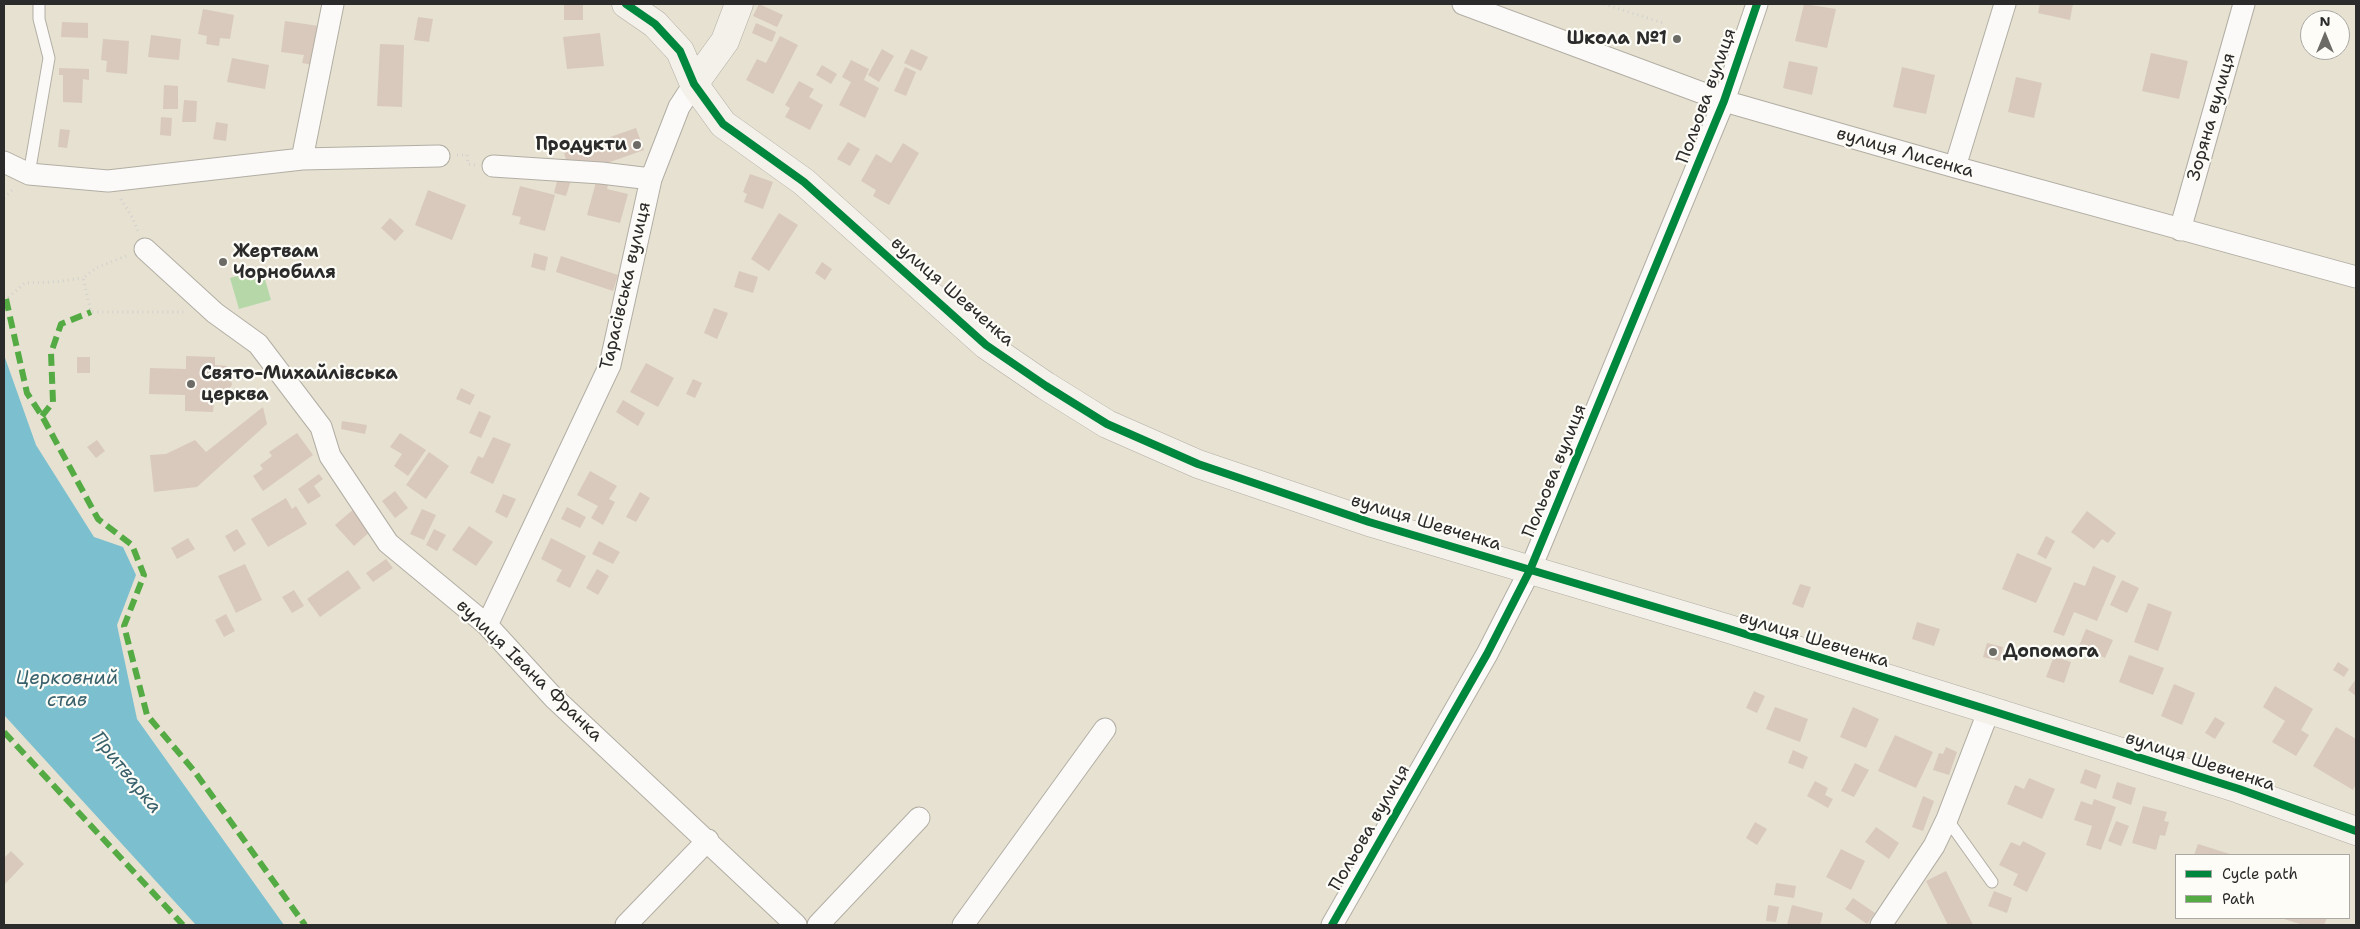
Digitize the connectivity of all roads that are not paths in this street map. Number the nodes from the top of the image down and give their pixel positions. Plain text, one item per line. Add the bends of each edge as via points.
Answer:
1 (39, 4) edge
2 (333, 4) edge
3 (626, 4) edge
4 (739, 4) edge
5 (1463, 4) edge
6 (1757, 4) edge
7 (2005, 4) edge
8 (2244, 4) edge
9 (694, 84) junction
10 (1724, 101) junction
11 (439, 156) dead end
12 (302, 159) junction
13 (4, 162) edge
14 (493, 166) dead end
15 (1955, 167) junction
16 (28, 174) junction
17 (651, 179) junction
18 (2180, 230) junction
19 (145, 249) road end
20 (2356, 277) edge
21 (1530, 570) junction
22 (487, 625) junction
23 (1989, 710) junction
24 (1105, 728) dead end
25 (919, 818) dead end
26 (1947, 819) junction
27 (2356, 831) edge
28 (708, 840) junction
29 (1992, 882) dead end
30 (626, 925) edge
31 (796, 925) edge
32 (818, 925) edge
33 (963, 925) edge
34 (1332, 925) edge
35 (1881, 925) edge

1 - 16 lane via 38,19 49,58
2 - 12 street
3 - 9 street, вулиця Шевченка via 655,24 680,51
4 - 9 street, Тарасівська вулиця via 725,41
5 - 10 street, вулиця Лисенка
6 - 10 street, Польова вулиця
7 - 15 street
8 - 18 street, Зоряна вулиця
9 - 17 street, Тарасівська вулиця via 679,107
9 - 21 street, вулиця Шевченка via 723,124 804,182 986,345 1107,424 1198,464 1368,522
10 - 15 street, вулиця Лисенка
10 - 21 street, Польова вулиця
11 - 12 street
12 - 16 street via 108,181
13 - 16 street
14 - 17 street
15 - 18 street, вулиця Лисенка
17 - 22 street, Тарасівська вулиця via 610,365
18 - 20 street, вулиця Лисенка
19 - 22 street, вулиця Івана Франка via 215,313 258,344 320,426 330,456 388,543
21 - 23 street, вулиця Шевченка
21 - 34 street, Польова вулиця via 1487,654
22 - 28 street, вулиця Івана Франка via 553,697
23 - 26 street
23 - 27 street, вулиця Шевченка via 2240,789
24 - 33 street
25 - 32 street
26 - 29 lane
26 - 35 street via 1934,846
28 - 30 street
28 - 31 street, вулиця Івана Франка

